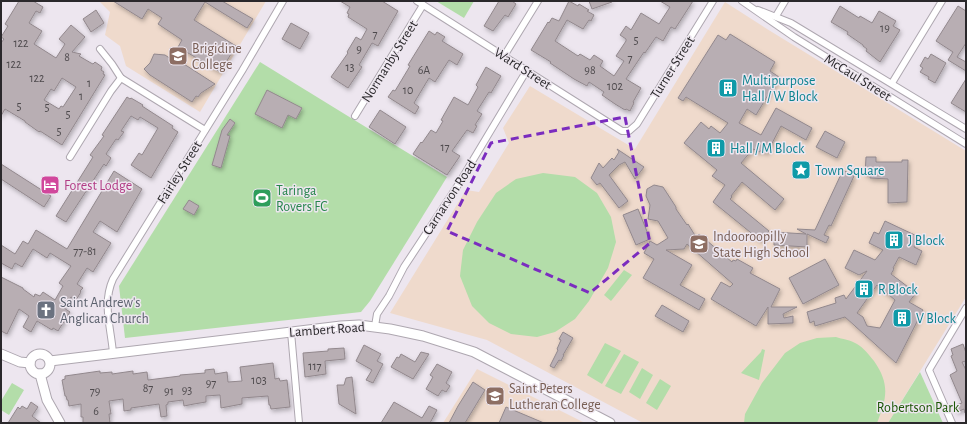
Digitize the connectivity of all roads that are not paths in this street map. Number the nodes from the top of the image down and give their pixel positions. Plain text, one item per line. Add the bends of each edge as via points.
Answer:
1 (284, 1) edge
2 (417, 1) edge
3 (538, 1) edge
4 (713, 1) edge
5 (742, 1) edge
6 (785, 1) edge
7 (942, 1) edge
8 (424, 5) junction
9 (752, 8) junction
10 (776, 16) junction
11 (100, 49) dead end
12 (504, 56) junction
13 (527, 70) junction
14 (121, 78) junction
15 (892, 83) junction
16 (355, 116) dead end
17 (966, 129) edge
18 (205, 130) junction
19 (629, 131) joint
20 (966, 144) edge
21 (70, 157) dead end
22 (966, 308) edge
23 (375, 326) junction
24 (291, 332) junction
25 (113, 353) junction
26 (1, 354) edge
27 (50, 360) junction
28 (30, 363) junction
29 (40, 374) junction
30 (60, 423) edge
31 (300, 423) edge
32 (610, 423) edge
33 (952, 423) edge

1 - 18 street, Fairley Street
2 - 8 street, Ward Street
3 - 12 street
4 - 19 street, Turner Street via 637,124
5 - 9 street, McCaul Street
6 - 10 street
7 - 15 street
8 - 12 street, Ward Street
8 - 16 street, Normanby Street
9 - 10 street, McCaul Street
9 - 20 street, McCaul Street via 794,38
10 - 15 street, McCaul Street
11 - 14 street
12 - 13 street, Ward Street
13 - 19 street, Ward Street via 615,128
13 - 23 street, Carnarvon Road via 458,185 404,268 377,314
14 - 18 street
14 - 21 street
15 - 17 street, McCaul Street
18 - 25 street, Fairley Street via 110,284 107,308
22 - 33 street via 929,370
23 - 24 main road, Lambert Road via 340,326
23 - 32 main road, Lambert Road via 474,352
24 - 25 main road, Lambert Road
24 - 31 street
25 - 27 main road, Lambert Road
26 - 28 main road via 20,362
27 - 28 main road via 39,354 33,357
27 - 29 main road via 48,370
28 - 29 main road via 31,369
29 - 30 main road via 47,400

